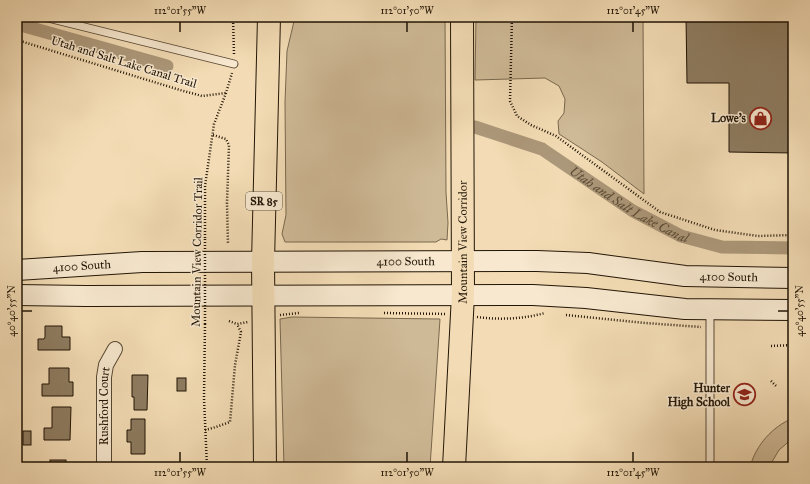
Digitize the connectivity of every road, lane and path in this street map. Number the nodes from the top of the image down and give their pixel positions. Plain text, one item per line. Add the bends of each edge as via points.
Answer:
1 (44, 17) edge
2 (233, 17) edge
3 (269, 17) edge
4 (462, 17) edge
5 (512, 17) edge
6 (17, 40) edge
7 (234, 64) junction
8 (226, 93) junction
9 (213, 135) junction
10 (793, 235) edge
11 (228, 244) dead end
12 (463, 261) junction
13 (263, 262) junction
14 (17, 270) edge
15 (793, 278) edge
16 (17, 295) edge
17 (463, 295) junction
18 (262, 296) junction
19 (710, 310) junction
20 (793, 310) edge
21 (553, 313) dead end
22 (560, 314) dead end
23 (500, 320) dead end
24 (229, 321) dead end
25 (693, 327) dead end
26 (793, 345) edge
27 (771, 346) dead end
28 (115, 349) dead end
29 (771, 381) dead end
30 (776, 386) dead end
31 (205, 430) junction
32 (104, 467) edge
33 (207, 467) edge
34 (265, 467) edge
35 (454, 467) edge
36 (710, 467) edge

1 - 7 lane
2 - 7 path, Mountain View Corridor Trail
3 - 13 highway, SR 85
4 - 12 highway, Mountain View Corridor
5 - 10 path via 510,100 517,116 556,136 660,212 715,230 758,236
6 - 8 path, Utah and Salt Lake Canal Trail via 202,96
7 - 8 path, Mountain View Corridor Trail
8 - 9 path, Mountain View Corridor Trail via 214,124
9 - 11 path via 226,139 229,145
9 - 31 path, Mountain View Corridor Trail, bridge via 205,186
12 - 13 main road, 4100 South
12 - 15 main road, 4100 South via 562,262 685,276
12 - 17 highway, Mountain View Corridor
13 - 14 main road, 4100 South via 142,262
13 - 18 highway, SR 85
16 - 18 main road
17 - 18 main road
17 - 19 main road via 571,297
17 - 35 highway, Mountain View Corridor
18 - 34 highway, SR 85
19 - 20 main road
19 - 36 lane
21 - 23 path
22 - 25 path
24 - 31 path via 238,324 241,332 230,422
26 - 27 path
28 - 32 street, Rushford Court via 106,365 104,377
29 - 30 path
31 - 33 path, Mountain View Corridor Trail

